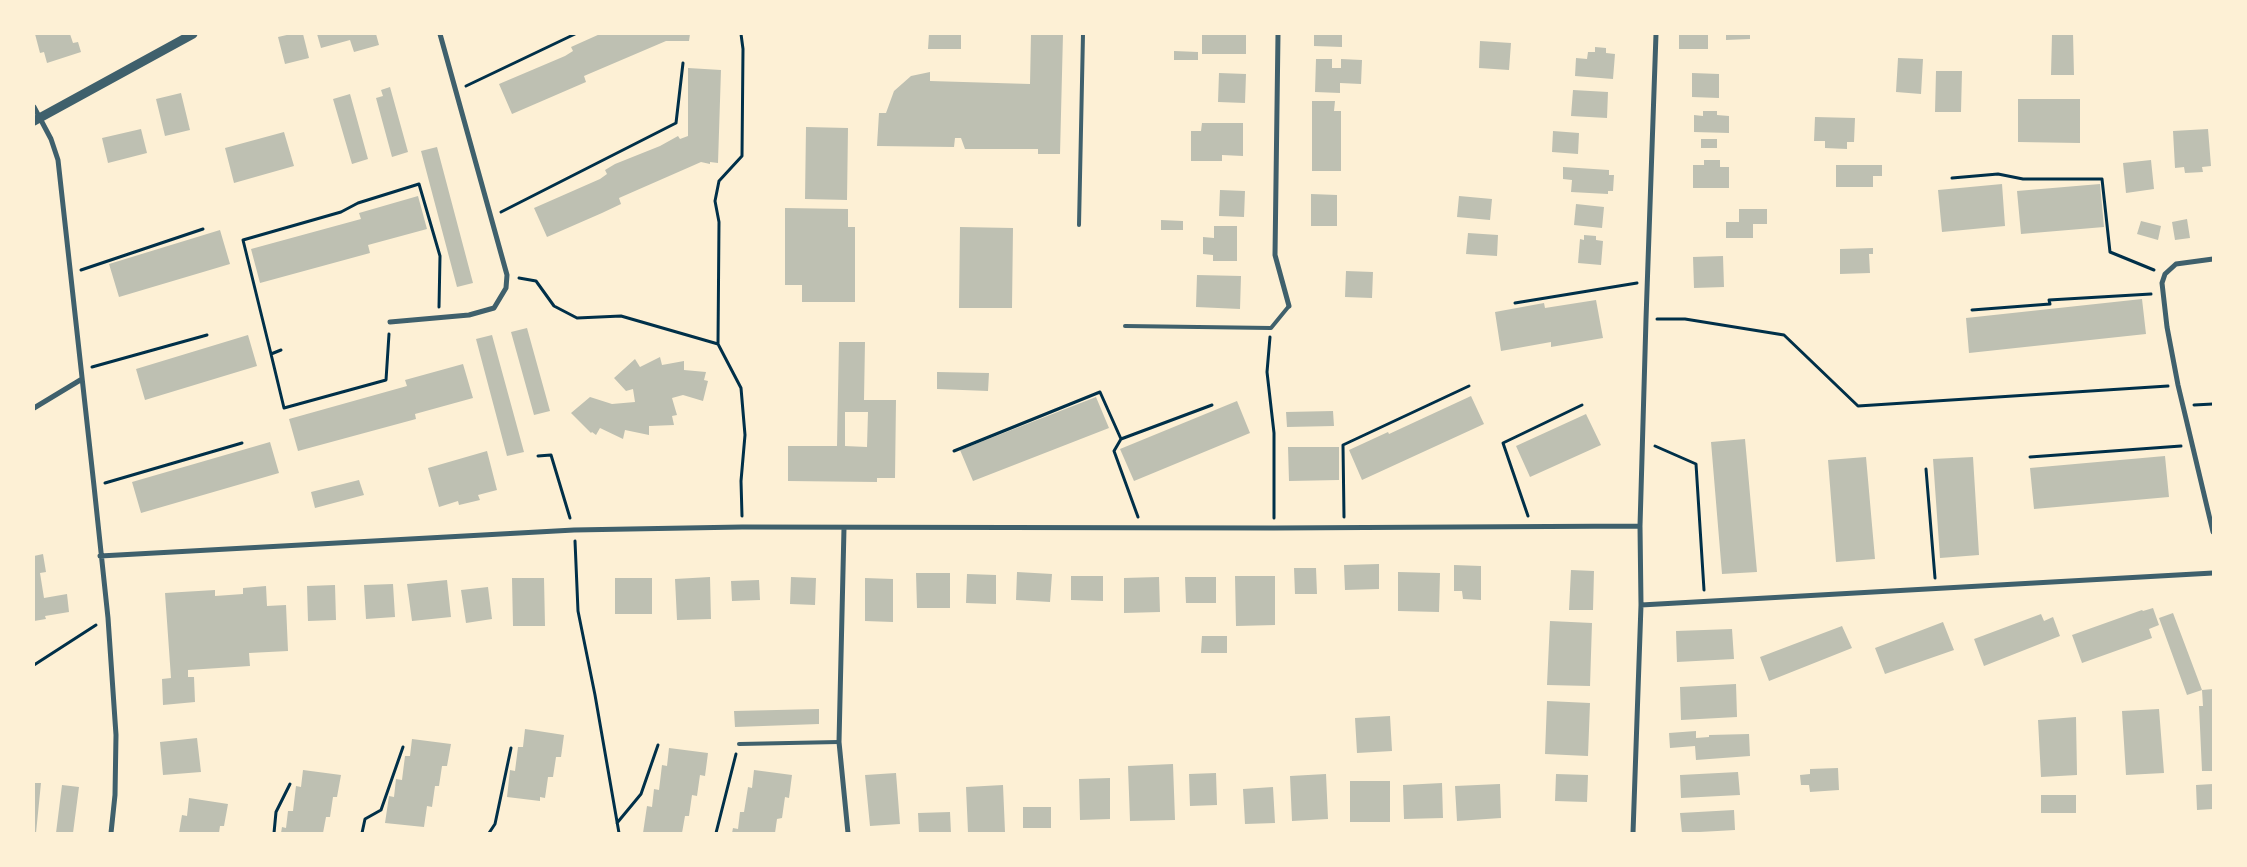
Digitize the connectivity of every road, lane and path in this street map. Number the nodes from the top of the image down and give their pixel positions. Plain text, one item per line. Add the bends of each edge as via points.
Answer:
1 (193, 34) edge
2 (440, 34) edge
3 (575, 34) edge
4 (741, 34) edge
5 (1083, 34) edge
6 (1278, 34) edge
7 (1656, 34) edge
8 (683, 63) dead end
9 (456, 91) junction
10 (34, 107) edge
11 (36, 119) edge
12 (1952, 178) dead end
13 (491, 217) junction
14 (1079, 225) dead end
15 (203, 229) dead end
16 (2213, 259) edge
17 (71, 273) junction
18 (2165, 274) junction
19 (507, 276) junction
20 (1647, 281) junction
21 (2162, 293) junction
22 (1515, 303) dead end
23 (1289, 306) joint
24 (1972, 310) dead end
25 (440, 318) junction
26 (1646, 319) junction
27 (390, 322) joint
28 (1125, 326) dead end
29 (1271, 328) junction
30 (207, 334) dead end
31 (718, 344) junction
32 (281, 350) dead end
33 (271, 354) junction
34 (81, 370) junction
35 (82, 379) junction
36 (2178, 385) junction
37 (1469, 386) dead end
38 (2213, 404) edge
39 (1212, 405) dead end
40 (1582, 405) dead end
41 (2183, 406) junction
42 (34, 408) edge
43 (1121, 438) junction
44 (1642, 440) junction
45 (242, 443) dead end
46 (2192, 445) junction
47 (954, 451) dead end
48 (538, 456) dead end
49 (2030, 457) dead end
50 (1926, 469) dead end
51 (94, 486) junction
52 (1640, 526) junction
53 (742, 527) junction
54 (1142, 527) junction
55 (1532, 527) junction
56 (844, 528) junction
57 (1274, 528) junction
58 (1344, 528) junction
59 (574, 530) junction
60 (2213, 532) edge
61 (100, 556) junction
62 (2213, 573) edge
63 (1936, 588) junction
64 (1705, 602) junction
65 (1640, 605) junction
66 (108, 618) junction
67 (34, 665) edge
68 (839, 742) junction
69 (739, 744) joint
70 (658, 745) dead end
71 (403, 747) dead end
72 (511, 748) dead end
73 (290, 784) dead end
74 (618, 823) junction
75 (111, 833) edge
76 (274, 833) edge
77 (362, 833) edge
78 (489, 833) edge
79 (619, 833) edge
80 (716, 833) edge
81 (848, 833) edge
82 (1633, 833) edge

1 - 11 street
2 - 9 street
3 - 9 path
4 - 31 path via 742,156 719,181 716,201 719,222
5 - 14 lane
6 - 23 street via 1275,255
7 - 20 street
8 - 13 path via 676,124
9 - 13 street
10 - 11 street
11 - 17 street via 51,139 58,160
12 - 18 path via 1998,174 2023,179 2102,179 2110,252
13 - 19 street
15 - 17 path
16 - 18 street via 2176,264
17 - 34 street
18 - 21 street
19 - 25 street via 506,288 494,308
19 - 31 path via 536,281 554,306 577,318 621,316
20 - 22 path
20 - 26 street
21 - 24 path via 2049,300 2050,304
21 - 36 street
23 - 29 lane
25 - 27 street
25 - 33 path via 440,256 419,184 358,203 341,212 244,240
26 - 36 path via 1685,320 1784,335 1858,406
26 - 44 street
27 - 33 path via 386,380 284,408
28 - 29 lane
29 - 57 path via 1266,372 1274,433
30 - 34 path
31 - 53 path via 741,388 744,435
32 - 33 path
34 - 35 street
35 - 42 street
35 - 51 street
36 - 41 street
37 - 58 path via 1343,444
38 - 41 path
39 - 43 path
40 - 55 path via 1503,443
41 - 46 street
43 - 47 path via 1100,392
43 - 54 path via 1114,452
44 - 52 street
44 - 64 path via 1696,464
45 - 51 path
46 - 49 path
46 - 60 street
48 - 59 path via 551,455
50 - 63 path
51 - 61 street
52 - 55 street
52 - 65 street
53 - 56 street
53 - 59 street
54 - 56 street
54 - 57 street
55 - 58 street
56 - 68 street
57 - 58 street
59 - 61 street
59 - 74 path via 578,611
61 - 66 street
62 - 63 street
63 - 64 street
64 - 65 street
65 - 82 street
66 - 67 path
66 - 75 street via 116,735
68 - 69 lane
68 - 81 street
69 - 80 path
70 - 74 path via 641,794
71 - 77 path via 381,810 366,820
72 - 78 path via 495,824
73 - 76 path via 276,812
74 - 79 path

